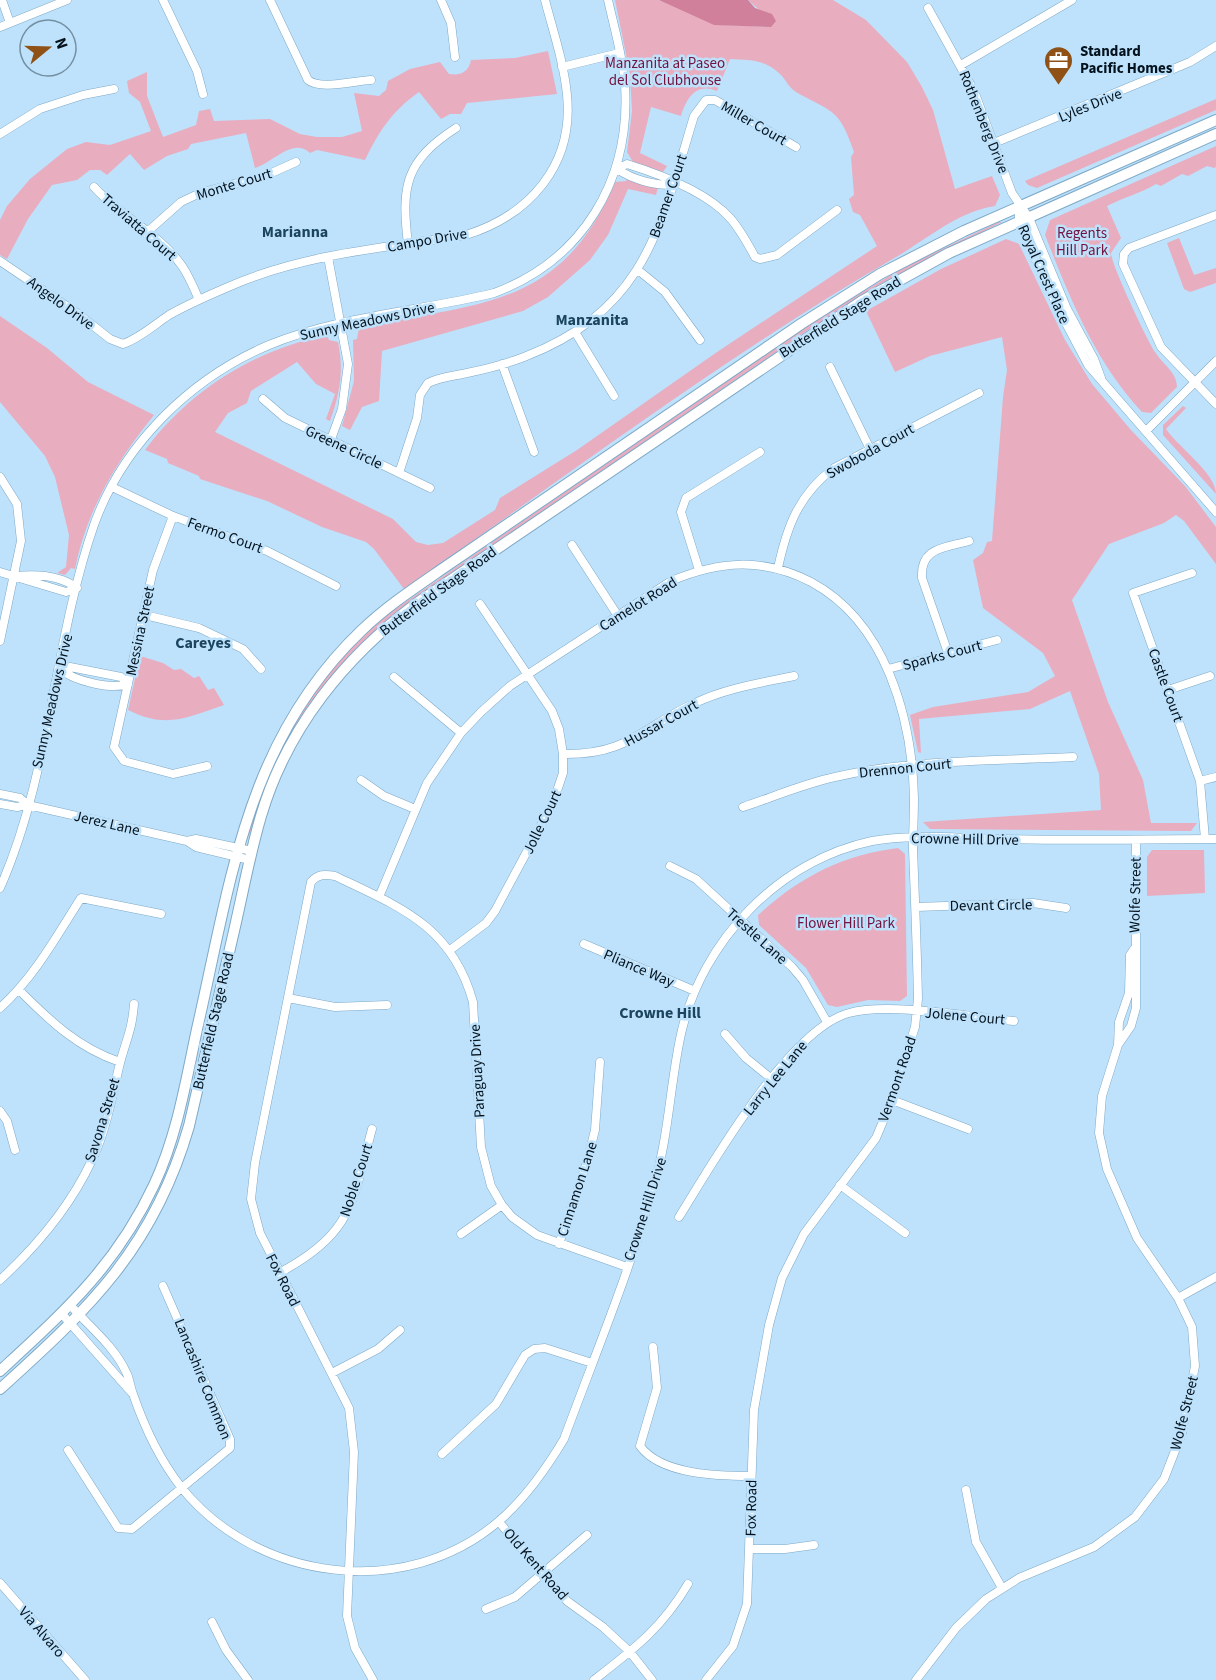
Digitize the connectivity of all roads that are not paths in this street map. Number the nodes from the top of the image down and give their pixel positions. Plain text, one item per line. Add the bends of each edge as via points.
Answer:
1 (2, 0) edge
2 (67, 0) edge
3 (163, 0) edge
4 (441, 0) edge
5 (545, 0) edge
6 (608, 0) edge
7 (1072, 0) edge
8 (274, 1) edge
9 (1060, 3) edge
10 (928, 8) dead end
11 (10, 23) junction
12 (0, 27) edge
13 (1216, 46) edge
14 (619, 53) junction
15 (456, 57) dead end
16 (961, 64) junction
17 (562, 67) junction
18 (371, 80) dead end
19 (114, 89) dead end
20 (203, 94) dead end
21 (712, 99) joint
22 (1216, 120) edge
23 (456, 128) dead end
24 (0, 134) edge
25 (1216, 134) edge
26 (994, 143) junction
27 (796, 147) dead end
28 (296, 162) dead end
29 (617, 169) junction
30 (675, 184) junction
31 (93, 187) dead end
32 (1020, 207) junction
33 (837, 210) dead end
34 (1216, 215) edge
35 (1024, 220) junction
36 (146, 233) junction
37 (408, 244) junction
38 (328, 257) junction
39 (0, 261) edge
40 (638, 270) junction
41 (199, 300) junction
42 (341, 324) junction
43 (575, 332) junction
44 (700, 340) dead end
45 (123, 344) joint
46 (1216, 361) edge
47 (502, 364) junction
48 (830, 367) dead end
49 (1195, 381) junction
50 (979, 393) dead end
51 (614, 396) dead end
52 (263, 399) dead end
53 (1216, 404) edge
54 (1146, 430) junction
55 (330, 442) junction
56 (870, 449) junction
57 (534, 452) dead end
58 (760, 452) dead end
59 (399, 473) junction
60 (0, 477) edge
61 (112, 487) junction
62 (430, 488) dead end
63 (1216, 512) edge
64 (173, 516) junction
65 (969, 541) dead end
66 (572, 545) dead end
67 (778, 568) junction
68 (699, 570) junction
69 (0, 572) edge
70 (1192, 573) dead end
71 (15, 576) junction
72 (336, 586) dead end
73 (77, 588) junction
74 (480, 604) dead end
75 (145, 615) junction
76 (618, 616) junction
77 (996, 640) dead end
78 (0, 641) edge
79 (948, 653) junction
80 (60, 669) junction
81 (261, 669) dead end
82 (888, 669) junction
83 (527, 675) junction
84 (794, 676) dead end
85 (1210, 676) dead end
86 (394, 677) dead end
87 (128, 684) junction
88 (1168, 690) junction
89 (461, 733) junction
90 (563, 754) junction
91 (1073, 757) dead end
92 (207, 766) dead end
93 (911, 767) junction
94 (1216, 777) edge
95 (362, 780) dead end
96 (1200, 781) junction
97 (0, 794) edge
98 (0, 804) edge
99 (28, 805) junction
100 (743, 807) dead end
101 (415, 809) junction
102 (913, 838) junction
103 (1205, 839) junction
104 (1216, 839) edge
105 (1136, 840) junction
106 (238, 852) junction
107 (251, 855) junction
108 (670, 866) dead end
109 (319, 875) joint
110 (0, 888) edge
111 (380, 897) junction
112 (916, 907) junction
113 (1066, 908) dead end
114 (160, 914) dead end
115 (740, 921) junction
116 (584, 945) dead end
117 (450, 950) junction
118 (1134, 950) junction
119 (20, 990) junction
120 (694, 991) junction
121 (288, 999) junction
122 (134, 1004) dead end
123 (387, 1005) dead end
124 (0, 1008) edge
125 (917, 1012) junction
126 (1014, 1021) dead end
127 (827, 1022) junction
128 (725, 1034) dead end
129 (1118, 1045) junction
130 (120, 1062) junction
131 (600, 1062) dead end
132 (773, 1080) junction
133 (892, 1100) junction
134 (0, 1111) edge
135 (372, 1129) dead end
136 (968, 1129) dead end
137 (15, 1150) dead end
138 (840, 1185) junction
139 (502, 1205) junction
140 (679, 1217) dead end
141 (904, 1233) dead end
142 (461, 1234) dead end
143 (559, 1244) junction
144 (627, 1267) junction
145 (279, 1273) junction
146 (1216, 1277) edge
147 (0, 1280) edge
148 (163, 1286) dead end
149 (1178, 1298) junction
150 (70, 1306) junction
151 (62, 1314) junction
152 (80, 1316) junction
153 (71, 1324) junction
154 (770, 1325) joint
155 (400, 1330) dead end
156 (652, 1347) dead end
157 (592, 1363) junction
158 (0, 1371) edge
159 (332, 1373) junction
160 (0, 1389) edge
161 (133, 1395) junction
162 (68, 1450) dead end
163 (442, 1454) dead end
164 (752, 1476) junction
165 (182, 1488) junction
166 (966, 1490) dead end
167 (499, 1522) junction
168 (586, 1535) dead end
169 (814, 1545) dead end
170 (750, 1549) junction
171 (348, 1572) junction
172 (542, 1573) junction
173 (0, 1583) edge
174 (688, 1584) dead end
175 (1002, 1588) junction
176 (486, 1609) dead end
177 (212, 1622) dead end
178 (630, 1652) junction
179 (85, 1680) edge
180 (248, 1680) edge
181 (373, 1680) edge
182 (594, 1680) edge
183 (652, 1680) edge
184 (706, 1680) edge
185 (916, 1680) edge

1 - 11 street
2 - 11 street
3 - 20 street via 197,71
4 - 15 street via 451,22
5 - 17 street, Campo Drive
6 - 14 street, Sunny Meadows Drive
7 - 9 street
8 - 18 street via 308,80 314,85
9 - 16 street
10 - 16 street, Rothenberg Drive
11 - 12 street
13 - 26 street, Lyles Drive via 1190,62
14 - 17 street
14 - 29 street, Sunny Meadows Drive via 625,82 625,112
16 - 26 street, Rothenberg Drive
17 - 37 street, Campo Drive via 567,94 565,135 556,162 529,201 510,217 486,229
19 - 24 street via 83,94 40,109
21 - 27 street, Miller Court
21 - 30 street, Beamer Court via 702,102 694,116
22 - 32 main road, Butterfield Stage Road
23 - 37 street via 430,145 411,173 405,214
25 - 35 main road, Butterfield Stage Road
26 - 32 street, Rothenberg Drive
28 - 36 street, Monte Court via 267,175 191,197 167,212
29 - 30 street via 627,164 665,176
29 - 42 street, Sunny Meadows Drive via 582,232 544,269 494,294
30 - 33 street via 712,202 729,217 755,257 766,260
30 - 40 street, Beamer Court via 666,213
31 - 36 street, Traviatta Court via 111,207
32 - 35 street, Royal Crest Place
32 - 106 main road, Butterfield Stage Road via 904,261 833,303 377,617 325,669 293,714 260,779
34 - 49 street via 1129,248 1124,254 1123,264 1156,338
35 - 54 street, Royal Crest Place via 1101,378
35 - 107 main road, Butterfield Stage Road via 940,257 836,317 393,621 345,668 303,724 274,781
36 - 41 street, Traviatta Court via 182,265
37 - 38 street, Campo Drive
38 - 41 street, Campo Drive via 274,270
38 - 42 street
39 - 45 street, Angelo Drive via 110,339
40 - 43 street, Beamer Court via 613,299
40 - 44 street via 665,292
41 - 45 street, Campo Drive
42 - 55 street via 348,364 346,386
42 - 61 street, Sunny Meadows Drive via 270,345 207,378 146,436
43 - 47 street, Beamer Court
43 - 51 street
46 - 49 street
47 - 57 street
47 - 59 street, Beamer Court via 428,383 420,395 417,418
48 - 56 street
49 - 53 street
49 - 54 street
50 - 56 street, Swoboda Court
52 - 55 street, Greene Circle via 274,412
54 - 63 street, Royal Crest Place
55 - 59 street, Greene Circle
56 - 67 street, Swoboda Court via 834,468 805,495 789,523
58 - 68 street via 682,504
59 - 62 street, Greene Circle
60 - 71 street via 17,504 21,541
61 - 64 street, Fermo Court
61 - 73 street, Sunny Meadows Drive via 95,524
64 - 72 street, Fermo Court via 267,551
64 - 75 street, Messina Street via 153,570
65 - 79 street via 934,551 921,565
66 - 76 street
67 - 68 street, Camelot Road via 737,563
67 - 82 street, Camelot Road via 837,598 872,637
68 - 76 street, Camelot Road via 657,589
69 - 71 street
70 - 88 street, Castle Court via 1133,593
71 - 73 street via 33,574
71 - 78 street
73 - 80 street, Sunny Meadows Drive
74 - 83 street, Jolle Court
75 - 81 street via 199,628 243,648
75 - 87 street, Messina Street
76 - 83 street, Camelot Road
77 - 79 street, Sparks Court
79 - 82 street, Sparks Court
80 - 87 street via 68,676 118,687
80 - 99 street, Sunny Meadows Drive
82 - 93 street, Camelot Road
83 - 89 street, Camelot Road via 496,696
83 - 90 street, Jolle Court via 552,711
84 - 90 street, Hussar Court via 709,697 622,746 593,753
85 - 88 street
86 - 89 street
87 - 92 street, Messina Street via 114,747 124,761 173,774
88 - 96 street, Castle Court
89 - 101 street, Camelot Road via 438,765
90 - 117 street, Jolle Court via 563,773 554,803 495,911 486,923
91 - 93 street, Drennon Court
93 - 100 street, Drennon Court via 836,777
93 - 102 street, Camelot Road
94 - 96 street
95 - 101 street via 384,796
96 - 103 street, Castle Court
97 - 99 street, Jerez Lane via 20,798
98 - 99 street, Jerez Lane
99 - 106 street, Jerez Lane via 187,841 196,839
99 - 110 street, Sunny Meadows Drive
101 - 111 street, Camelot Road
102 - 105 street, Crowne Hill Drive
102 - 112 street, Vermont Road
102 - 115 street, Crowne Hill Drive via 874,841 819,858 773,888
103 - 104 street, Crowne Hill Drive
103 - 105 street, Crowne Hill Drive
105 - 118 street, Wolfe Street
106 - 107 street, Jerez Lane
106 - 150 main road, Butterfield Stage Road via 178,1118 165,1158 132,1227 105,1267
107 - 152 main road, Butterfield Stage Road via 180,1155 144,1233 112,1280
108 - 115 street, Trestle Lane via 696,879
109 - 111 street, Paraguay Drive via 335,876
109 - 121 street, Fox Road via 311,882
111 - 117 street, Paraguay Drive via 422,921
112 - 113 street, Devant Circle via 1033,903
112 - 125 street, Vermont Road
114 - 119 street via 81,898
115 - 120 street, Crowne Hill Drive via 706,966
115 - 127 street, Trestle Lane via 792,967
116 - 120 street, Pliance Way
117 - 139 street, Paraguay Drive via 473,1002 481,1148 488,1177
118 - 129 street, Wolfe Street via 1130,955 1129,993 1119,1022
118 - 129 street, Wolfe Street via 1138,955 1136,1008 1131,1026
119 - 124 street
119 - 130 street via 70,1038 97,1055
120 - 144 street, Crowne Hill Drive via 681,1035 664,1151
121 - 123 street via 341,1008
121 - 145 street, Fox Road via 251,1181 254,1217
122 - 130 street, Savona Street via 132,1029
125 - 126 street, Jolene Court
125 - 127 street, Larry Lee Lane via 865,1010
125 - 133 street, Vermont Road
127 - 132 street, Larry Lee Lane via 809,1035
128 - 132 street
129 - 149 street, Wolfe Street via 1099,1116 1102,1151 1137,1238
130 - 147 street, Savona Street via 93,1159 66,1206 35,1248
131 - 143 street, Cinnamon Lane via 595,1130
132 - 140 street, Larry Lee Lane via 730,1134
133 - 136 street
133 - 138 street, Vermont Road via 876,1138
134 - 137 street via 8,1121
135 - 145 street, Noble Court via 353,1198 341,1224 308,1258
138 - 141 street
138 - 154 street, Vermont Road via 794,1251 782,1278
139 - 142 street
139 - 143 street, Paraguay Drive via 524,1227
143 - 144 street, Paraguay Drive
144 - 157 street, Crowne Hill Drive
145 - 159 street, Fox Road
146 - 149 street
148 - 165 street, Lancashire Common via 230,1439 225,1454
149 - 175 street, Wolfe Street via 1192,1328 1195,1366 1182,1433 1164,1479 1135,1517 1107,1539
150 - 151 main road, Butterfield Stage Road
150 - 152 street, Crowne Hill Drive
151 - 153 street, Crowne Hill Drive
151 - 158 main road, Butterfield Stage Road
152 - 153 main road, Butterfield Stage Road
152 - 161 street, Crowne Hill Drive via 127,1372
153 - 160 main road, Butterfield Stage Road
153 - 161 street, Crowne Hill Drive
154 - 164 street, Fox Road via 754,1410
155 - 159 street via 378,1349
156 - 164 street via 657,1388 640,1446 648,1457 700,1474
157 - 163 street via 545,1348 534,1349 525,1355 495,1404
157 - 167 street, Crowne Hill Drive via 564,1439 544,1470
159 - 171 street, Fox Road via 349,1408 354,1452
161 - 165 street, Crowne Hill Drive via 155,1446
162 - 165 street, Lancashire Common via 118,1528 132,1529
164 - 170 street, Fox Road
165 - 171 street, Crowne Hill Drive via 208,1514 268,1552 300,1564
166 - 175 street via 976,1542
167 - 171 street, Crowne Hill Drive via 424,1563
167 - 172 street, Old Kent Road
168 - 172 street
169 - 170 street via 785,1550
170 - 184 street, Fox Road via 742,1624 733,1646
171 - 181 street, Fox Road via 350,1634
172 - 176 street via 515,1597
172 - 178 street, Old Kent Road via 567,1601
173 - 179 street, Via Alvaro
174 - 178 street via 665,1620
175 - 185 street, Wolfe Street via 971,1612
177 - 180 street
178 - 182 street
178 - 183 street, Old Kent Road

